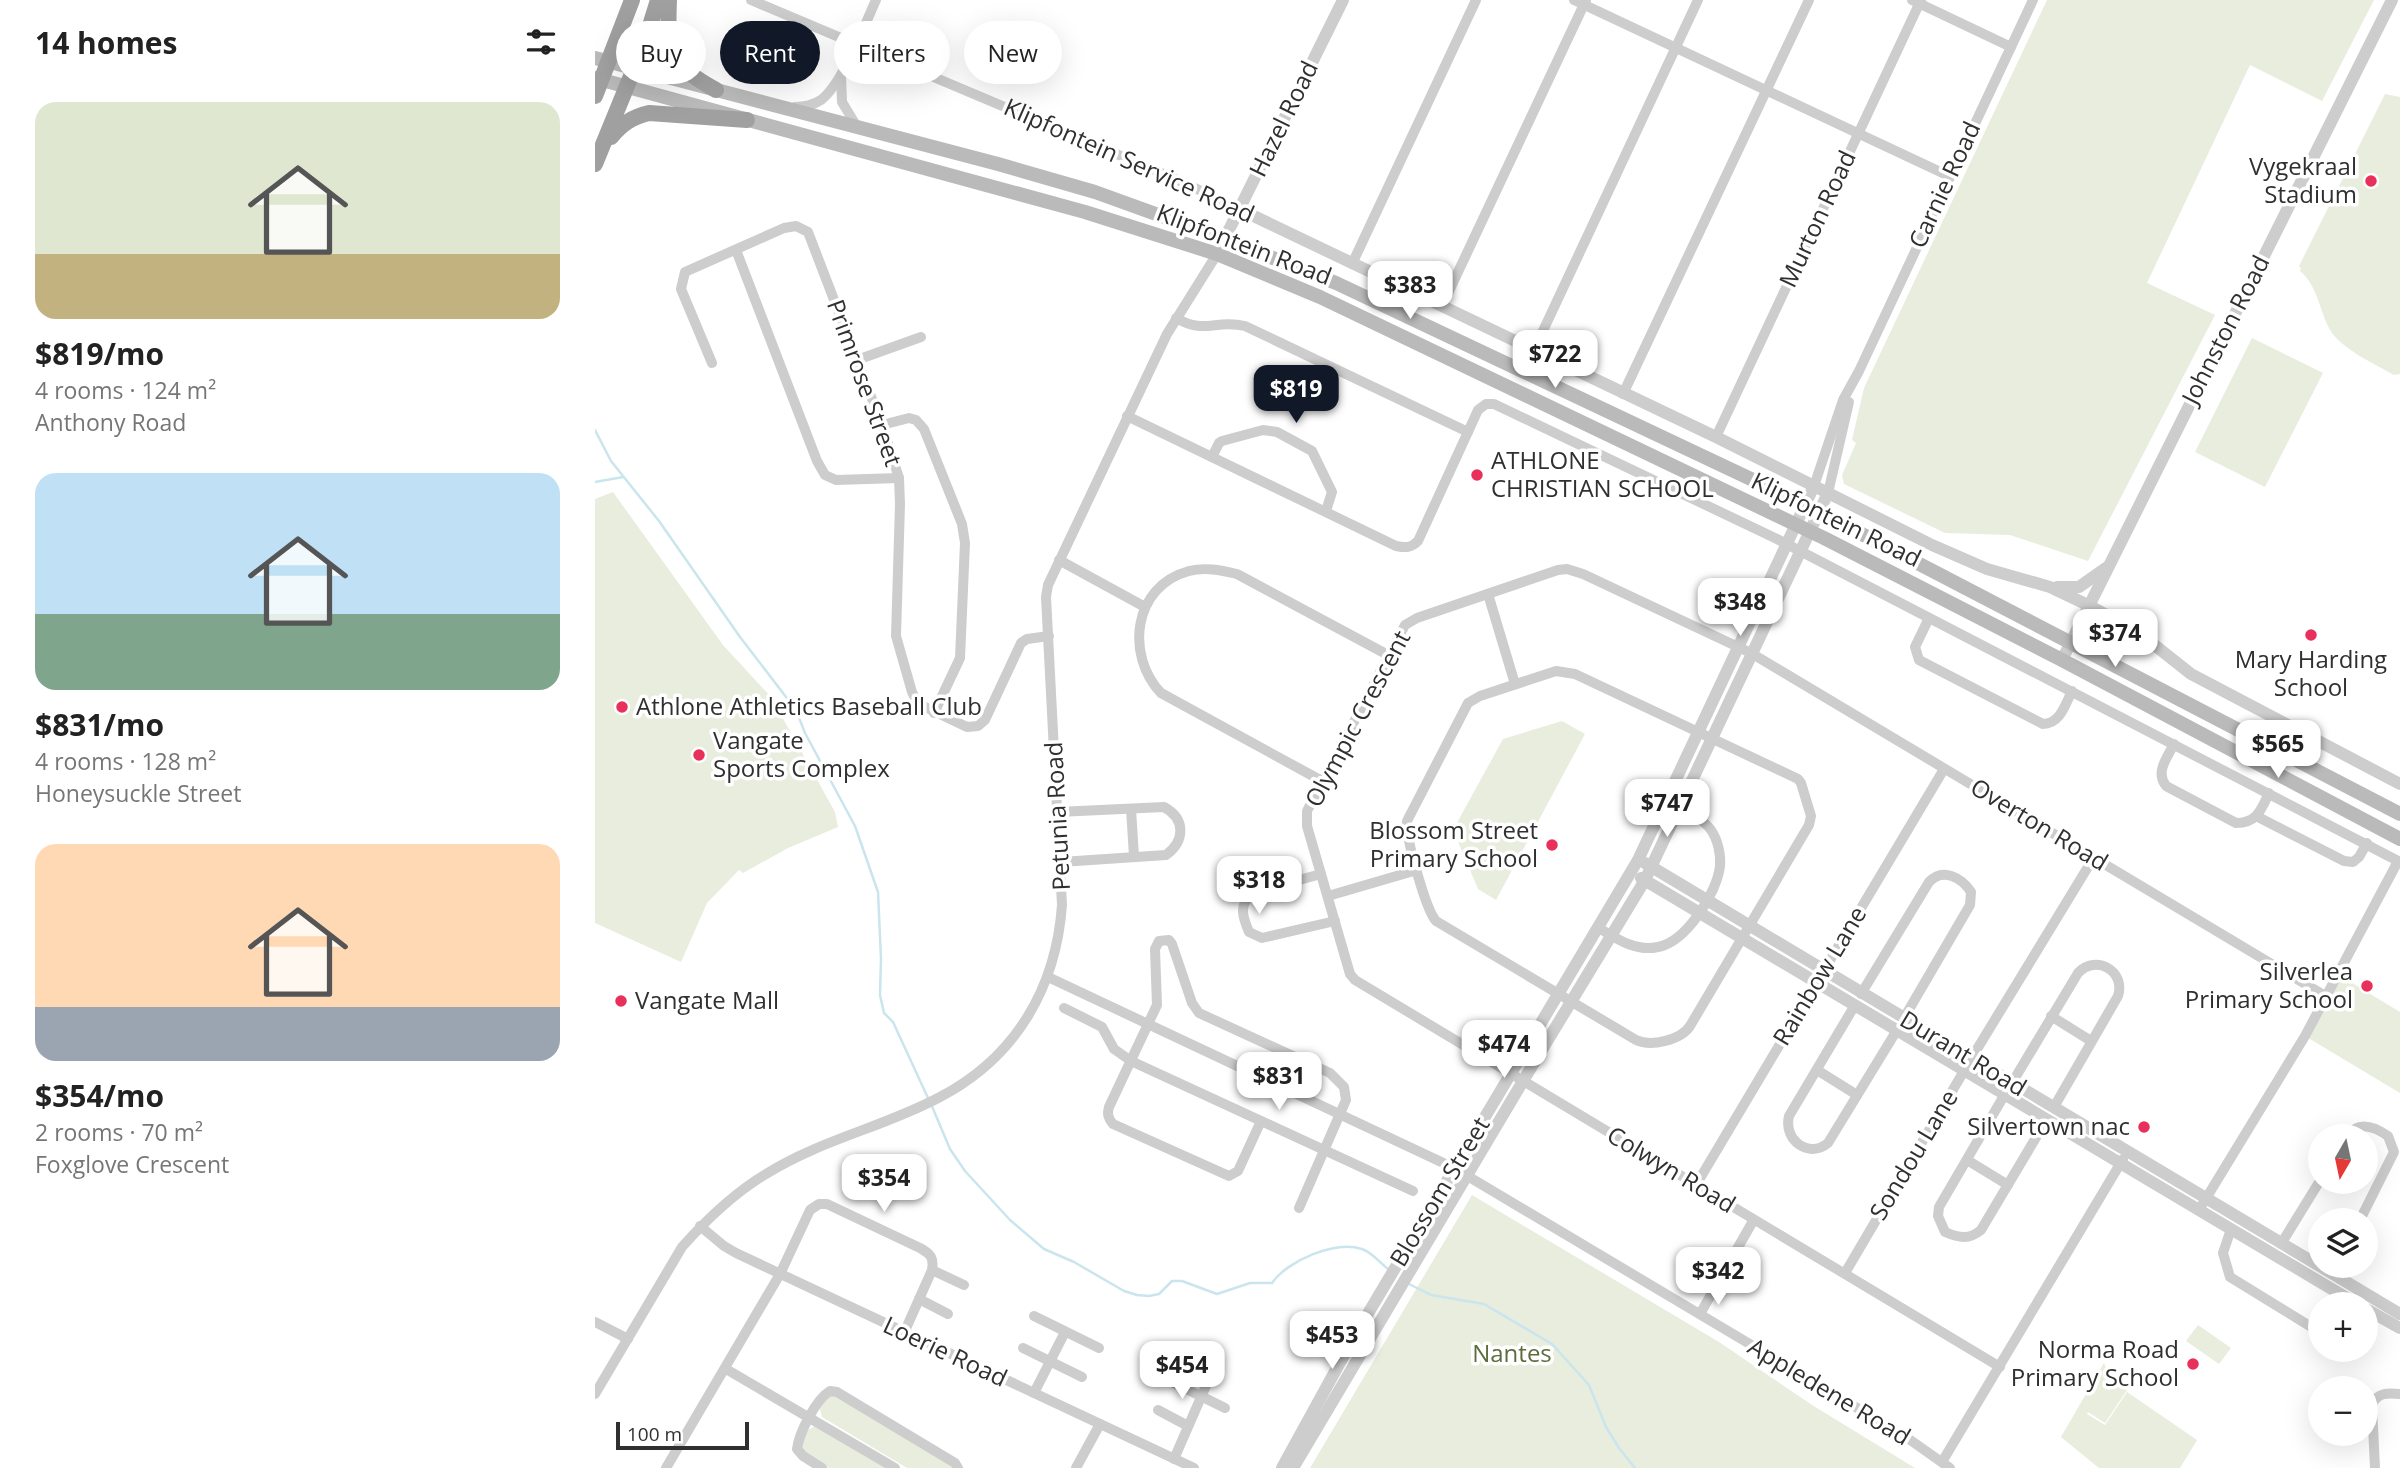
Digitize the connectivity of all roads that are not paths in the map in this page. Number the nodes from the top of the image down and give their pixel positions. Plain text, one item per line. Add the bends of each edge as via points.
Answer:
1 (632, 0) edge
2 (658, 0) edge
3 (669, 0) edge
4 (751, 0) edge
5 (876, 0) edge
6 (1343, 0) edge
7 (1476, 0) edge
8 (1698, 0) edge
9 (1809, 0) edge
10 (2033, 0) edge
11 (2392, 0) edge
12 (1581, 1) edge
13 (1917, 1) edge
14 (651, 21) edge
15 (866, 21) edge
16 (834, 35) edge
17 (1676, 47) junction
18 (2011, 47) junction
19 (602, 60) edge
20 (598, 79) edge
21 (834, 82) edge
22 (628, 84) edge
23 (694, 84) edge
24 (841, 84) edge
25 (950, 84) edge
26 (627, 87) junction
27 (716, 90) junction
28 (1766, 90) junction
29 (595, 96) edge
30 (780, 107) junction
31 (747, 120) junction
32 (857, 127) junction
33 (1859, 133) junction
34 (598, 158) edge
35 (1949, 176) junction
36 (1239, 209) junction
37 (1225, 239) junction
38 (737, 250) junction
39 (1217, 254) junction
40 (1352, 264) junction
41 (1442, 306) junction
42 (1176, 318) junction
43 (921, 337) dead end
44 (1534, 350) junction
45 (857, 360) junction
46 (712, 363) dead end
47 (1859, 371) junction
48 (1623, 394) junction
49 (1127, 416) junction
50 (882, 425) junction
51 (1468, 432) junction
52 (1716, 437) junction
53 (1212, 457) junction
54 (899, 478) junction
55 (1814, 486) junction
56 (1828, 493) junction
57 (1813, 508) junction
58 (1326, 510) junction
59 (1803, 528) junction
60 (1787, 545) junction
61 (1800, 551) junction
62 (1059, 560) junction
63 (2111, 565) junction
64 (2050, 587) junction
65 (1488, 594) junction
66 (2090, 606) junction
67 (1145, 607) junction
68 (1929, 618) junction
69 (1049, 636) junction
70 (2072, 641) junction
71 (1738, 646) junction
72 (1751, 653) junction
73 (1388, 655) junction
74 (2062, 660) junction
75 (1515, 684) junction
76 (2072, 691) junction
77 (935, 713) junction
78 (1698, 732) junction
79 (1711, 738) junction
80 (2174, 744) junction
81 (1944, 769) junction
82 (1322, 780) junction
83 (2400, 784) edge
84 (2269, 793) junction
85 (1666, 803) junction
86 (1131, 809) junction
87 (1679, 810) junction
88 (1058, 812) junction
89 (2400, 814) edge
90 (2258, 817) junction
91 (2400, 839) edge
92 (2367, 843) junction
93 (1133, 856) junction
94 (2094, 857) junction
95 (1638, 860) junction
96 (2399, 861) edge
97 (1061, 862) junction
98 (1652, 867) junction
99 (1417, 870) junction
100 (1631, 872) junction
101 (1321, 874) junction
102 (1645, 880) junction
103 (1328, 896) junction
104 (1702, 907) junction
105 (1335, 921) junction
106 (1599, 928) junction
107 (1745, 932) junction
108 (1612, 937) junction
109 (1819, 976) junction
110 (1048, 977) junction
111 (1560, 994) junction
112 (2327, 997) junction
113 (1858, 999) junction
114 (1572, 1002) junction
115 (1064, 1008) dead end
116 (2051, 1016) junction
117 (1904, 1018) junction
118 (1148, 1025) junction
119 (1897, 1030) junction
120 (2091, 1041) junction
121 (1131, 1061) junction
122 (1968, 1064) junction
123 (1817, 1070) junction
124 (1517, 1078) junction
125 (2008, 1089) junction
126 (1857, 1095) junction
127 (2054, 1107) junction
128 (1340, 1116) junction
129 (2046, 1119) junction
130 (1261, 1121) junction
131 (2378, 1130) edge
132 (1324, 1150) junction
133 (2124, 1158) junction
134 (1967, 1160) junction
135 (1454, 1168) junction
136 (1467, 1175) junction
137 (2378, 1184) edge
138 (1696, 1185) junction
139 (2008, 1185) junction
140 (1413, 1191) dead end
141 (2312, 1194) edge
142 (2203, 1204) junction
143 (1299, 1208) dead end
144 (1753, 1221) junction
145 (701, 1226) junction
146 (2231, 1229) junction
147 (2281, 1244) junction
148 (2303, 1264) junction
149 (2308, 1265) edge
150 (932, 1270) junction
151 (1845, 1273) junction
152 (781, 1274) junction
153 (2347, 1278) edge
154 (964, 1285) dead end
155 (2340, 1292) edge
156 (919, 1298) junction
157 (948, 1314) dead end
158 (1700, 1314) junction
159 (2400, 1314) edge
160 (1034, 1316) dead end
161 (2378, 1317) edge
162 (595, 1322) edge
163 (2308, 1325) edge
164 (2400, 1328) edge
165 (1065, 1332) junction
166 (904, 1333) junction
167 (1354, 1337) junction
168 (628, 1339) junction
169 (1367, 1345) junction
170 (1023, 1348) dead end
171 (1098, 1348) dead end
172 (1219, 1356) dead end
173 (1050, 1361) junction
174 (2000, 1367) junction
175 (726, 1368) junction
176 (1082, 1377) dead end
177 (1170, 1381) dead end
178 (595, 1394) edge
179 (1034, 1394) junction
180 (2400, 1394) edge
181 (1201, 1396) junction
182 (1225, 1408) dead end
183 (1158, 1410) dead end
184 (810, 1417) junction
185 (1100, 1424) junction
186 (1188, 1426) junction
187 (1176, 1463) edge
188 (1946, 1465) edge
189 (666, 1468) edge
190 (822, 1468) edge
191 (895, 1468) edge
192 (958, 1468) edge
193 (1076, 1468) edge
194 (1194, 1468) edge
195 (1282, 1468) edge
196 (1293, 1468) edge
197 (2375, 1468) edge

1 - 19 highway
2 - 14 highway
3 - 27 highway via 667,31 673,55 690,74
4 - 16 street, Klipfontein Service Road
5 - 15 street
6 - 36 street, Hazel Road
7 - 40 street
8 - 17 street
9 - 28 street
10 - 18 street, Carnie Road
11 - 63 street, Johnston Road
12 - 17 street
12 - 41 street
13 - 18 street
13 - 33 street, Murton Road
17 - 28 street
17 - 44 street
18 - 35 street, Carnie Road
19 - 20 highway
20 - 26 main road, Klipfontein Road
20 - 29 highway
21 - 30 street via 820,100 806,107
22 - 26 highway
23 - 27 main road, Klipfontein Road
24 - 32 street via 842,102
25 - 36 street, Klipfontein Service Road
26 - 31 main road, Klipfontein Road
26 - 34 highway
27 - 30 main road, Klipfontein Road
28 - 33 street
28 - 48 street
30 - 32 main road, Klipfontein Road
31 - 34 highway via 668,113 638,116 618,128
31 - 39 main road, Klipfontein Road via 1002,188
32 - 37 main road, Klipfontein Road via 1083,188
33 - 35 street
33 - 52 street, Murton Road
35 - 47 street, Carnie Road
36 - 37 street, Hazel Road
36 - 40 street, Klipfontein Service Road
37 - 39 street, Hazel Road
37 - 57 main road, Klipfontein Road via 1336,283
38 - 45 street, Primrose Street via 790,226 808,232
38 - 46 street, Primrose Street via 690,269 681,283
38 - 54 street via 825,475 837,480
39 - 42 street, Petunia Road
39 - 59 main road, Klipfontein Road via 1320,297
40 - 41 street, Klipfontein Service Road
41 - 44 street, Klipfontein Service Road
42 - 49 street, Petunia Road
42 - 51 street via 1195,328 1245,326
43 - 45 street
44 - 48 street, Klipfontein Service Road
45 - 50 street, Primrose Street
47 - 55 street, Carnie Road via 1843,400
47 - 56 street, Carnie Road
48 - 52 street, Klipfontein Service Road
49 - 53 street
49 - 62 street, Petunia Road
50 - 54 street, Primrose Street
50 - 77 street via 909,418 925,429 964,532 960,658
51 - 58 street via 1412,546 1396,547
51 - 60 street via 1481,406 1494,404
52 - 55 street, Klipfontein Service Road
53 - 58 street
53 - 58 street via 1222,441 1263,430 1277,432 1316,456 1332,492
54 - 77 street, Primrose Street via 896,636 916,700
55 - 56 street, Klipfontein Service Road
55 - 57 street, Carnie Road
56 - 57 street, Carnie Road
56 - 64 street, Klipfontein Service Road via 1987,569
57 - 59 street, Blossom Street
57 - 70 main road, Klipfontein Road
59 - 60 street, Blossom Street
59 - 61 street, Blossom Street
59 - 74 main road, Klipfontein Road
60 - 61 street
60 - 71 street, Blossom Street
61 - 68 street
61 - 72 street, Blossom Street
62 - 67 street
62 - 69 street, Petunia Road via 1046,597
63 - 64 street via 2079,587
63 - 66 street, Johnston Road
64 - 66 street, Klipfontein Service Road
65 - 71 street, Olympic Crescent via 1558,570 1575,570
65 - 73 street, Olympic Crescent via 1410,622
65 - 75 street
66 - 70 street, Johnston Road
66 - 83 street, Klipfontein Service Road via 2138,632 2199,679
67 - 73 street via 1173,578 1217,569 1237,574
67 - 82 street via 1138,634 1140,654 1161,693
68 - 76 street
68 - 76 street via 1915,647 1919,660 2043,724 2058,718
69 - 77 street, Primrose Street via 1021,643 978,726 967,727
69 - 88 street, Petunia Road
70 - 74 street, Johnston Road
70 - 89 main road, Klipfontein Road
71 - 72 street, Overton Road
71 - 78 street, Blossom Street
72 - 79 street, Blossom Street
72 - 81 street, Overton Road
73 - 82 street, Olympic Crescent
74 - 91 main road, Klipfontein Road
75 - 78 street via 1565,671
75 - 99 street via 1468,703 1409,816 1406,827
76 - 80 street
78 - 79 street
78 - 85 street, Blossom Street
79 - 87 street, Blossom Street
79 - 107 street via 1798,779 1811,816
80 - 84 street
80 - 90 street via 2161,771 2166,786 2236,823
81 - 94 street, Overton Road
81 - 109 street, Rainbow Lane
82 - 101 street, Olympic Crescent via 1306,819
84 - 90 street
84 - 92 street
85 - 87 street
85 - 95 street, Blossom Street
86 - 88 street
86 - 93 street
86 - 93 street via 1164,807 1173,812 1180,822 1181,837 1166,855
87 - 98 street, Blossom Street
87 - 104 street via 1703,821 1717,841 1721,864
88 - 97 street, Petunia Road
90 - 92 street via 2344,861 2353,862
92 - 96 street
93 - 97 street
94 - 112 street, Overton Road
94 - 122 street, Sondou Lane
95 - 98 street, Durant Road
95 - 100 street, Blossom Street
96 - 112 street
97 - 110 street, Petunia Road via 1061,928
98 - 102 street, Blossom Street
98 - 104 street, Durant Road
99 - 103 street
99 - 111 street via 1430,915 1436,921
100 - 102 street, Durant Road
100 - 106 street, Blossom Street
101 - 103 street, Olympic Crescent
101 - 105 street via 1252,893 1242,911 1249,932 1262,938
102 - 104 street, Durant Road
102 - 108 street, Blossom Street
103 - 105 street, Olympic Crescent
104 - 107 street, Durant Road
104 - 108 street via 1680,938 1656,948 1632,946
105 - 124 street, Olympic Crescent via 1355,980
106 - 108 street
106 - 111 street, Blossom Street
107 - 109 street, Durant Road
107 - 114 street via 1690,1026 1680,1035 1643,1043
108 - 114 street, Blossom Street
109 - 113 street, Durant Road
109 - 138 street, Rainbow Lane
110 - 118 street, Appledene Road
110 - 145 street, Petunia Road via 1013,1038 988,1064 939,1098 766,1174
111 - 114 street
111 - 124 street, Blossom Street
112 - 142 street
113 - 117 street, Durant Road
113 - 117 street via 1929,882 1942,874 1956,878 1971,892 1970,905
113 - 119 street, Durant Road
113 - 123 street
114 - 124 street, Blossom Street
115 - 121 street via 1102,1027 1114,1049
116 - 120 street
116 - 120 street via 2084,967 2095,964 2114,972 2120,982 2118,996
116 - 125 street
117 - 122 street, Durant Road
118 - 121 street
118 - 128 street, Appledene Road
118 - 128 street via 1159,1000 1156,944 1169,940 1194,1009 1329,1073 1346,1093
119 - 122 street, Durant Road
119 - 126 street
120 - 127 street
121 - 130 street
121 - 130 street via 1109,1107 1109,1120 1224,1176 1238,1171
122 - 125 street, Durant Road
122 - 151 street, Sondou Lane
123 - 126 street
123 - 126 street via 1789,1116 1794,1141 1807,1149 1823,1148
124 - 135 street, Blossom Street
124 - 136 street, Blossom Street
124 - 138 street, Colwyn Road
125 - 127 street, Durant Road
125 - 129 street, Durant Road
125 - 134 street
127 - 133 street, Durant Road
128 - 132 street
128 - 135 street, Appledene Road
129 - 133 street, Durant Road
129 - 139 street
130 - 132 street
131 - 137 street via 2388,1136 2394,1152
132 - 140 street
132 - 143 street
133 - 142 street, Durant Road
133 - 174 street
134 - 139 street
134 - 139 street via 1939,1207 1945,1232 1957,1238 1975,1236
135 - 136 street, Appledene Road
135 - 167 street, Blossom Street
136 - 158 street, Appledene Road
136 - 169 street, Blossom Street
138 - 144 street, Colwyn Road
141 - 147 street
142 - 146 street, Durant Road
142 - 147 street, Durant Road
144 - 151 street, Colwyn Road
144 - 158 street
145 - 152 street, Loerie Road via 724,1246
145 - 168 street, Petunia Road via 682,1247
146 - 148 street, Durant Road
146 - 163 street via 2224,1253 2230,1277
147 - 148 street, Durant Road
148 - 149 street, Durant Road
148 - 155 street, Durant Road
150 - 152 street via 934,1261 928,1252 819,1204 807,1215
150 - 154 street
150 - 156 street
151 - 174 street, Colwyn Road
152 - 166 street, Loerie Road
152 - 175 street
153 - 159 street, Durant Road
156 - 157 street
156 - 166 street
158 - 188 street, Appledene Road
160 - 165 street
161 - 164 street, Durant Road
162 - 168 street
165 - 171 street
165 - 173 street
166 - 179 street, Loerie Road
167 - 169 street
167 - 195 street, Blossom Street
168 - 178 street, Petunia Road
169 - 196 street, Blossom Street
170 - 173 street
172 - 181 street
173 - 176 street
173 - 179 street
174 - 188 street
175 - 184 street
175 - 189 street
177 - 181 street
179 - 185 street, Loerie Road
180 - 197 street via 2382,1394 2372,1405
181 - 182 street
181 - 186 street
183 - 186 street
184 - 190 street via 797,1449
184 - 191 street
184 - 192 street via 823,1394 837,1392
185 - 187 street, Loerie Road
185 - 193 street
186 - 187 street
187 - 194 street, Loerie Road

